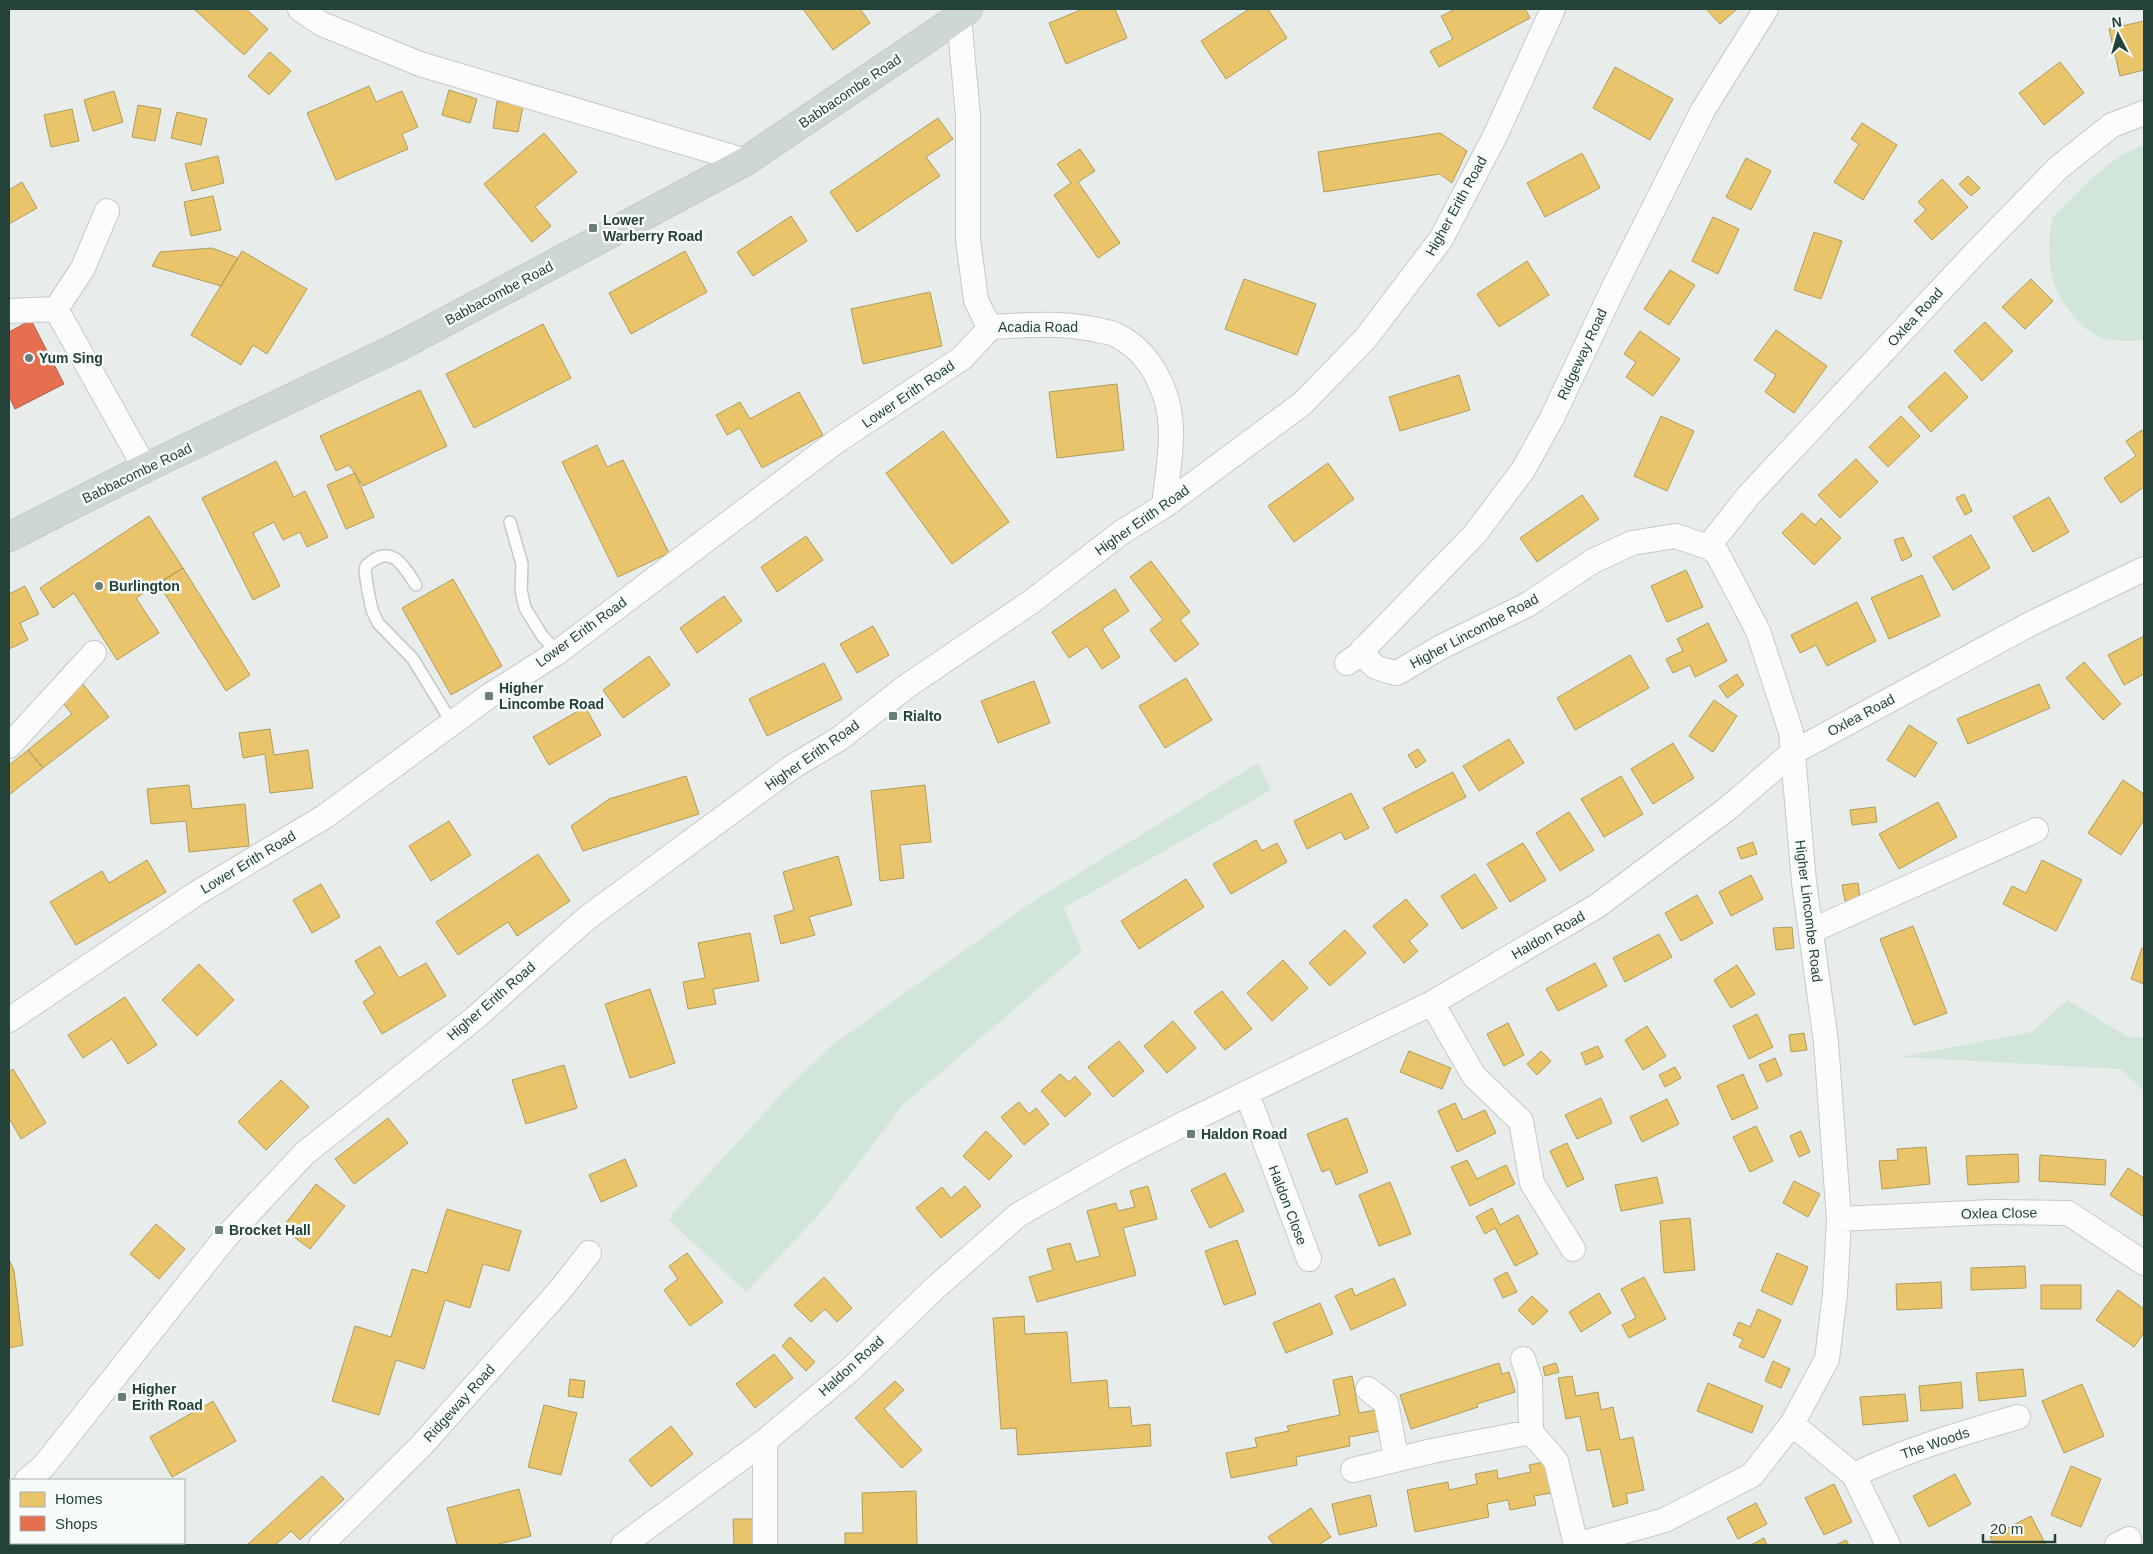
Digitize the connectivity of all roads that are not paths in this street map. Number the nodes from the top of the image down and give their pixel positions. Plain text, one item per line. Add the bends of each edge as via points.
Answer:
1 (300, 9) edge
2 (1553, 9) edge
3 (1766, 9) edge
4 (963, 13) edge
5 (2144, 113) edge
6 (746, 160) junction
7 (107, 211) dead end
8 (56, 309) junction
9 (9, 311) edge
10 (991, 327) junction
11 (145, 468) junction
12 (1164, 506) junction
13 (510, 522) dead end
14 (9, 537) edge
15 (1708, 547) junction
16 (2144, 569) edge
17 (416, 585) dead end
18 (558, 652) junction
19 (94, 653) dead end
20 (1355, 656) joint
21 (452, 723) junction
22 (9, 746) edge
23 (1792, 752) junction
24 (2036, 830) dead end
25 (1811, 931) junction
26 (1432, 1003) junction
27 (9, 1020) edge
28 (1247, 1094) junction
29 (1839, 1219) junction
30 (1573, 1249) dead end
31 (589, 1253) dead end
32 (1309, 1259) dead end
33 (2144, 1263) edge
34 (1523, 1359) dead end
35 (1368, 1388) dead end
36 (2018, 1417) dead end
37 (1792, 1424) junction
38 (1531, 1432) junction
39 (766, 1441) junction
40 (1396, 1458) junction
41 (1354, 1470) dead end
42 (1854, 1475) junction
43 (28, 1479) edge
44 (321, 1545) edge
45 (623, 1545) edge
46 (765, 1545) edge
47 (1576, 1545) edge
48 (1888, 1545) edge

1 - 6 street via 322,24 420,64
2 - 12 street, Higher Erith Road via 1495,136 1441,239 1366,338 1303,403
3 - 20 street, Ridgeway Road via 1702,110 1552,418 1523,470 1475,534
4 - 6 main road, Babbacombe Road
4 - 10 street, Acadia Road via 968,116 968,240 976,300
5 - 15 street, Oxlea Road via 2112,125 2058,168 1749,495
6 - 11 main road, Babbacombe Road via 398,347
7 - 8 street via 83,268
8 - 9 street
8 - 11 street
10 - 12 street, Acadia Road via 1075,325 1116,334 1138,351 1157,374 1168,404 1172,430
10 - 18 street, Lower Erith Road via 962,358 837,441
11 - 14 main road, Babbacombe Road
12 - 43 street, Higher Erith Road via 1122,532 1031,602 907,686 839,738 792,767 587,918 475,1018 305,1153 225,1238 43,1468
13 - 18 lane via 522,564 521,590 526,608 543,637
15 - 20 street, Higher Lincombe Road via 1675,536 1632,543 1594,560 1527,606 1441,647 1397,673 1377,668
15 - 23 street, Higher Lincombe Road via 1717,553 1758,631 1791,732
16 - 23 street, Oxlea Road via 2030,624
17 - 21 lane via 400,561 393,557 386,555 366,566 372,610 378,623 413,659
18 - 21 street, Lower Erith Road
19 - 22 street
21 - 27 street, Lower Erith Road via 324,817 197,893
23 - 25 street, Higher Lincombe Road
23 - 26 street, Haldon Road via 1727,809 1597,906
24 - 25 street
25 - 29 street, Higher Lincombe Road via 1826,1042
26 - 28 street, Haldon Road
26 - 30 street via 1474,1076 1521,1121 1532,1183
28 - 32 street, Haldon Close
28 - 39 street, Haldon Road via 1121,1156 1018,1215 935,1288 850,1370
29 - 33 street, Oxlea Close via 1993,1212 2068,1213
29 - 37 street, Higher Lincombe Road via 1827,1358
31 - 44 street, Ridgeway Road via 561,1289 420,1446
34 - 38 street via 1530,1380
35 - 40 street via 1386,1403
36 - 42 street, The Woods via 1886,1460
37 - 42 street
37 - 47 street, Higher Lincombe Road via 1752,1474 1665,1520
38 - 40 street
38 - 47 street via 1556,1461
39 - 45 street, Haldon Road
39 - 46 street
40 - 41 street
42 - 48 street

